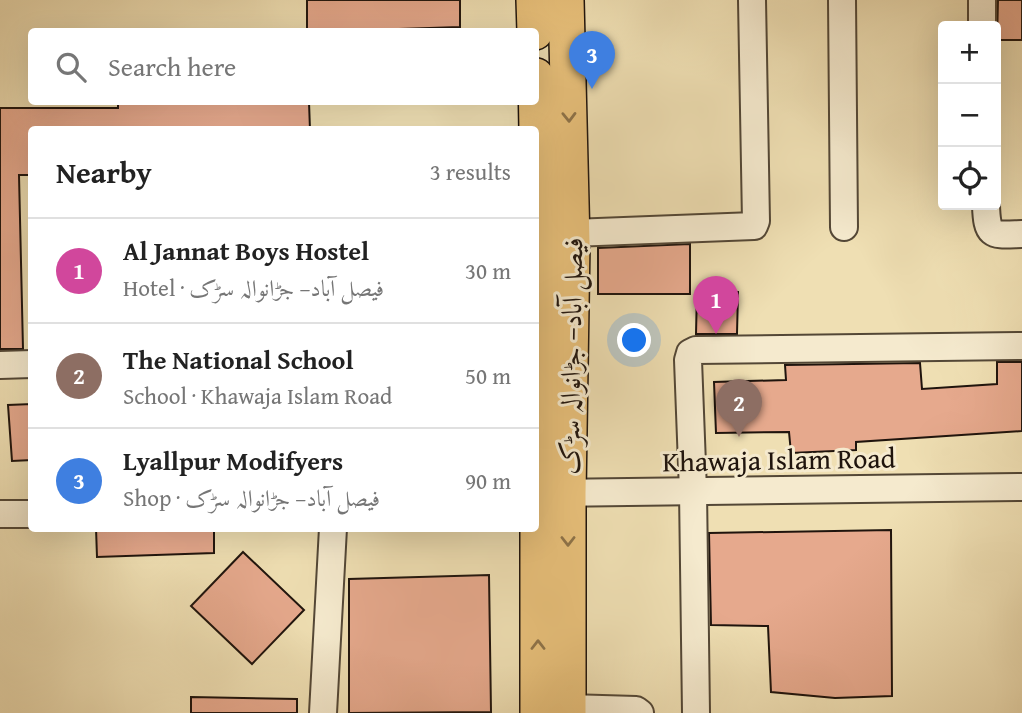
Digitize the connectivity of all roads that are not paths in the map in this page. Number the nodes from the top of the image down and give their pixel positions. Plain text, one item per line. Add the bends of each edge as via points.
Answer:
1 (534, 0) edge
2 (566, 0) edge
3 (752, 0) edge
4 (842, 0) edge
5 (982, 0) edge
6 (982, 21) edge
7 (535, 28) edge
8 (536, 105) edge
9 (536, 126) edge
10 (986, 210) edge
11 (844, 227) dead end
12 (572, 233) junction
13 (1022, 234) edge
14 (539, 277) edge
15 (1022, 346) edge
16 (549, 351) edge
17 (28, 364) edge
18 (0, 365) edge
19 (1022, 487) edge
20 (693, 491) junction
21 (547, 493) edge
22 (0, 514) edge
23 (28, 514) edge
24 (333, 532) edge
25 (558, 711) edge
26 (323, 713) edge
27 (640, 713) edge
28 (696, 713) edge

1 - 7 main road
2 -> 12 main road, فیصل آباد– جڑانوالہ سڑک
3 - 12 street via 754,226
4 - 11 street
5 - 6 street
8 - 9 main road, فیصل آباد– جڑانوالہ سڑک
10 - 13 street via 986,221 997,235
12 - 16 main road, فیصل آباد– جڑانوالہ سڑک
14 - 16 main road, فیصل آباد– جڑانوالہ سڑک
15 - 20 street via 696,350 688,360
16 - 21 main road, فیصل آباد– جڑانوالہ سڑک
17 - 18 street
19 - 20 street, Khawaja Islam Road
20 - 21 street, Khawaja Islam Road
20 - 28 street
21 - 25 main road, فیصل آباد– جڑانوالہ سڑک
22 - 23 street
24 - 26 street
25 - 27 street

